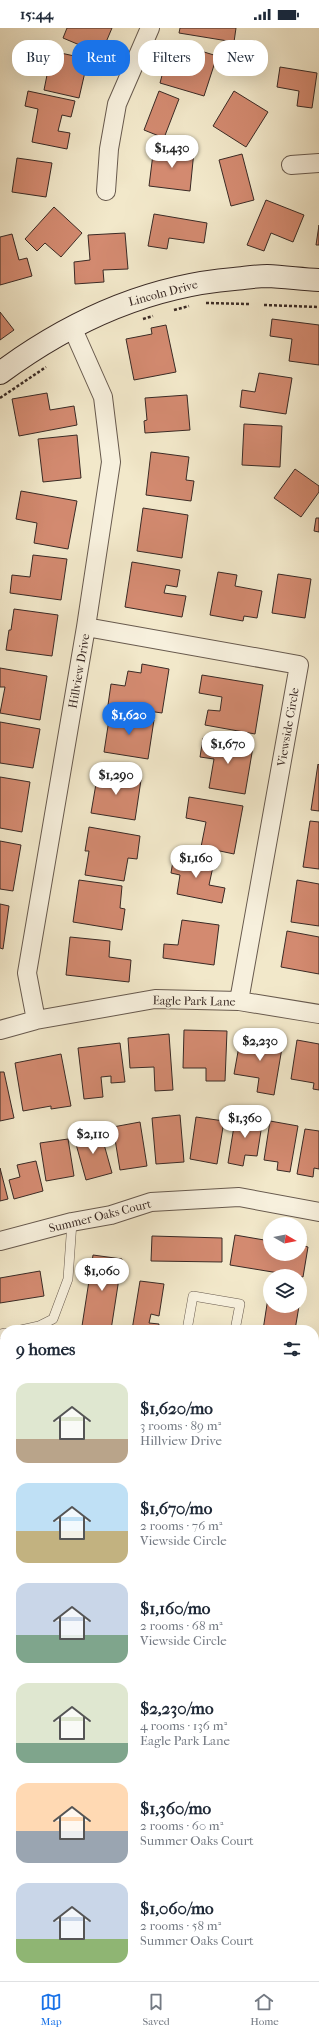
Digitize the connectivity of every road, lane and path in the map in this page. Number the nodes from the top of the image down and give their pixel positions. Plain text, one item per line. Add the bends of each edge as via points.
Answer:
1 (150, 28) edge
2 (319, 163) edge
3 (291, 165) dead end
4 (106, 191) dead end
5 (319, 280) edge
6 (201, 304) dead end
7 (249, 304) dead end
8 (194, 305) dead end
9 (264, 305) dead end
10 (319, 307) edge
11 (174, 310) dead end
12 (159, 314) dead end
13 (140, 320) dead end
14 (72, 327) junction
15 (48, 365) dead end
16 (0, 373) edge
17 (0, 398) edge
18 (86, 627) junction
19 (239, 1002) junction
20 (319, 1014) edge
21 (36, 1020) junction
22 (0, 1030) edge
23 (319, 1212) edge
24 (72, 1222) junction
25 (0, 1241) edge
26 (41, 1325) edge
27 (188, 1325) edge
28 (236, 1325) edge
29 (319, 1636) edge
30 (319, 1655) edge

1 - 4 street via 117,104 109,149
2 - 3 street
5 - 14 street, Lincoln Drive via 267,276 210,281 147,295 95,315
6 - 7 path
8 - 11 path
9 - 10 path
12 - 13 path
14 - 16 street, Lincoln Drive
14 - 18 street, Hillview Drive via 103,397 111,462
15 - 17 path
18 - 19 street, Viewside Circle via 299,665
18 - 21 street, Hillview Drive via 27,973
19 - 20 street, Eagle Park Lane
19 - 21 street, Eagle Park Lane via 155,999
21 - 22 street, Eagle Park Lane
23 - 24 street, Summer Oaks Court via 239,1197 151,1202 111,1216
24 - 25 street, Summer Oaks Court
24 - 26 lane via 68,1279 53,1319
27 - 28 lane via 192,1296 240,1304
29 - 30 path

